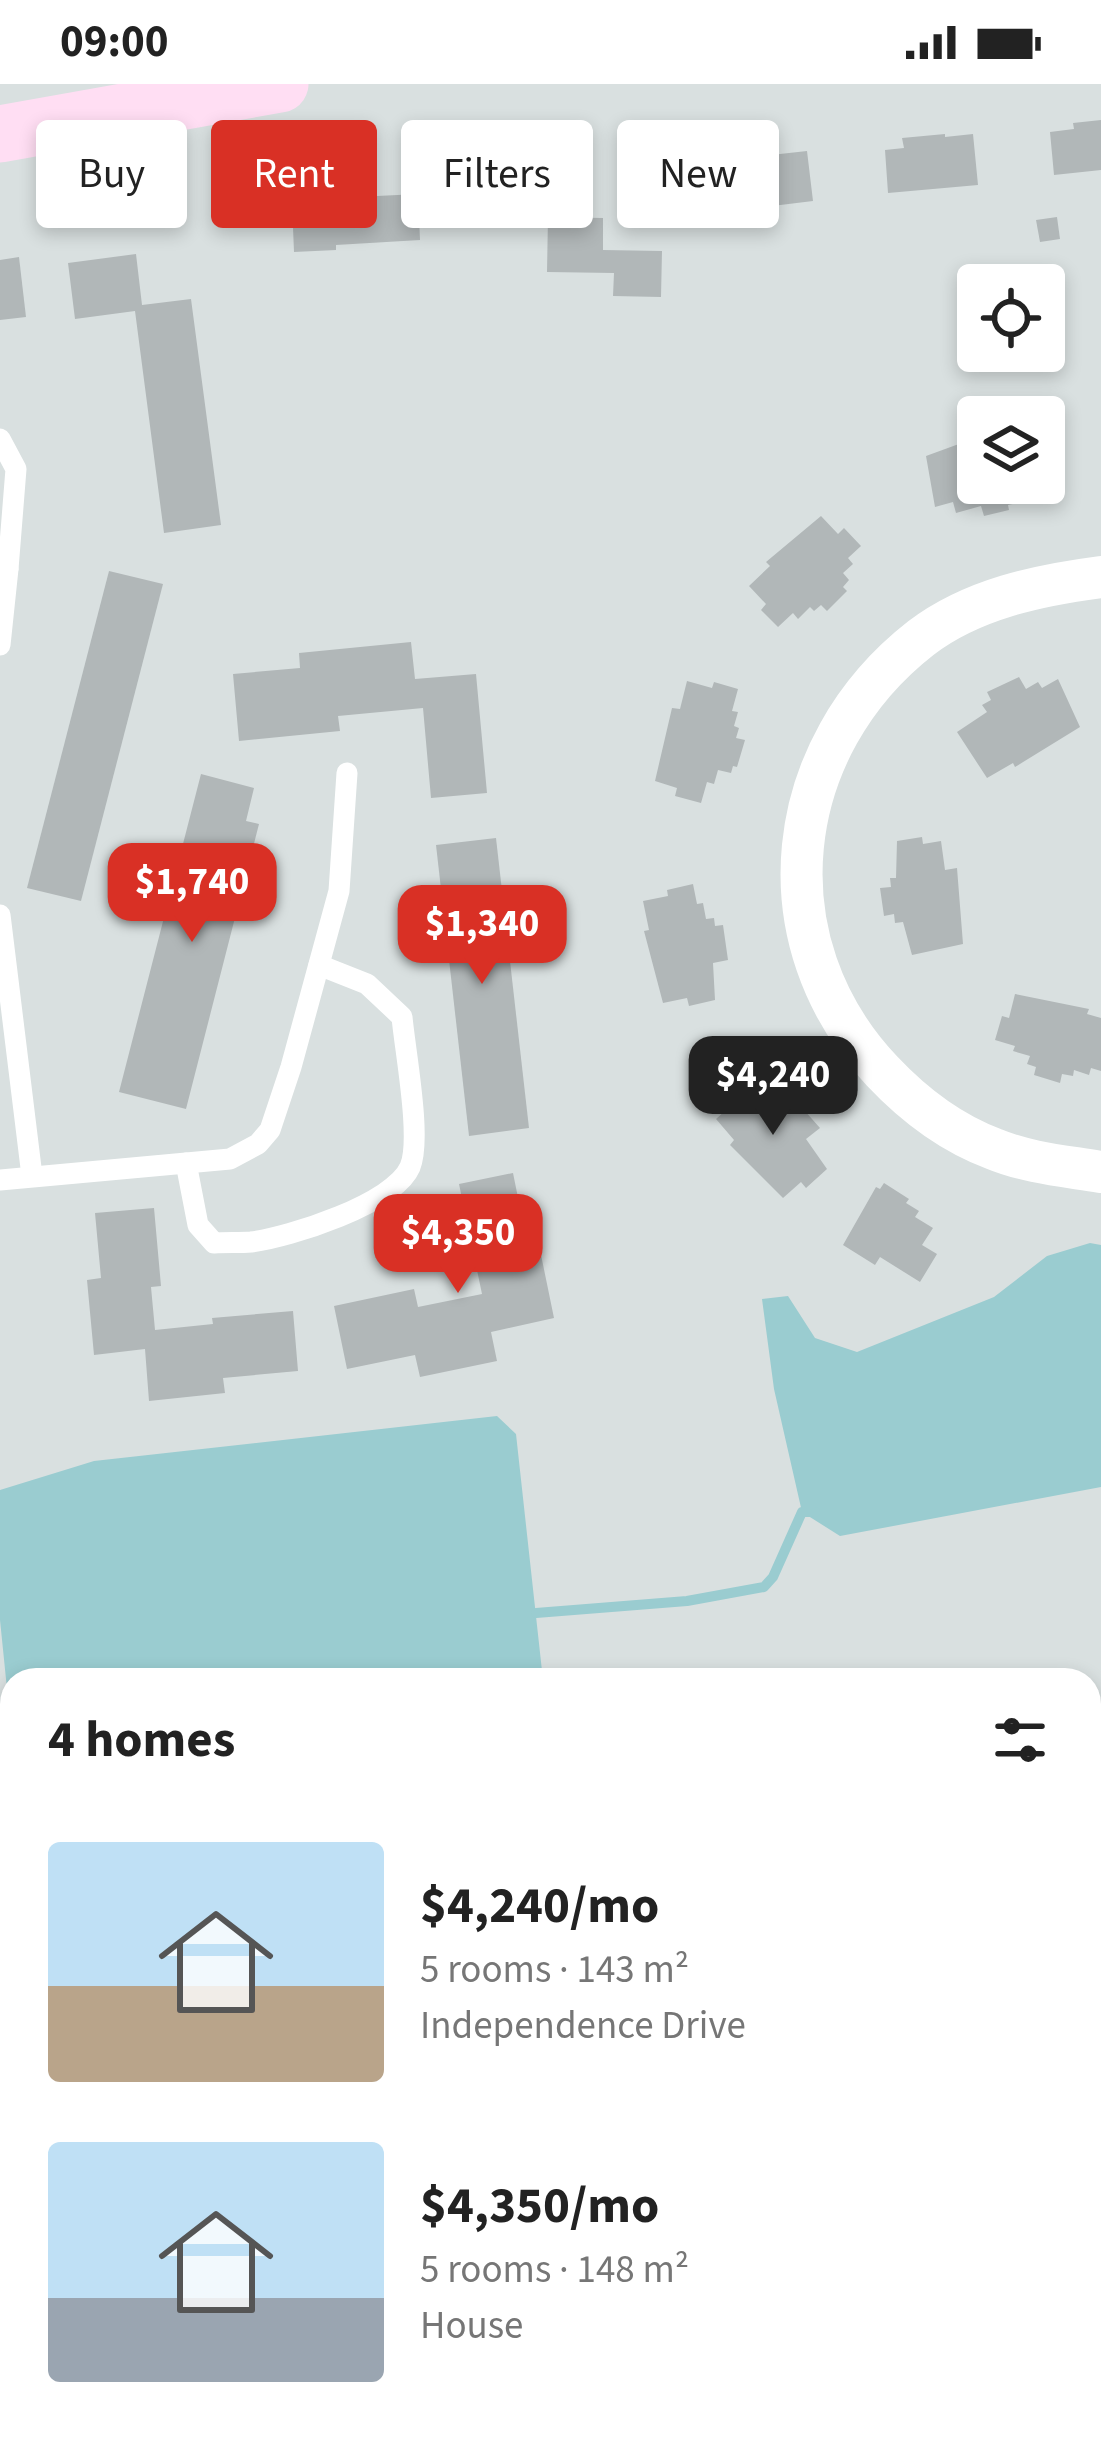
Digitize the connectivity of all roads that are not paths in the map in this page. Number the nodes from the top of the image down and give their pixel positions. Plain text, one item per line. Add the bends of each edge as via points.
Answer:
1 (280, 84) edge
2 (0, 134) edge
3 (0, 439) edge
4 (4, 569) edge
5 (1101, 578) edge
6 (0, 645) edge
7 (347, 773) dead end
8 (0, 915) edge
9 (319, 965) junction
10 (187, 1163) junction
11 (1101, 1172) edge
12 (32, 1176) junction
13 (0, 1180) edge

1 - 2 street
3 - 4 lane via 16,469
4 - 6 lane
5 - 11 street via 999,597 924,635 887,667 830,747 809,803 801,866 813,961 832,1006 907,1097 994,1150
7 - 9 lane via 339,891
8 - 12 lane
9 - 10 lane via 270,1130 230,1159
9 - 10 lane via 368,984 401,1017 410,1168 364,1206 254,1242 214,1243 198,1225
10 - 12 lane
12 - 13 lane

